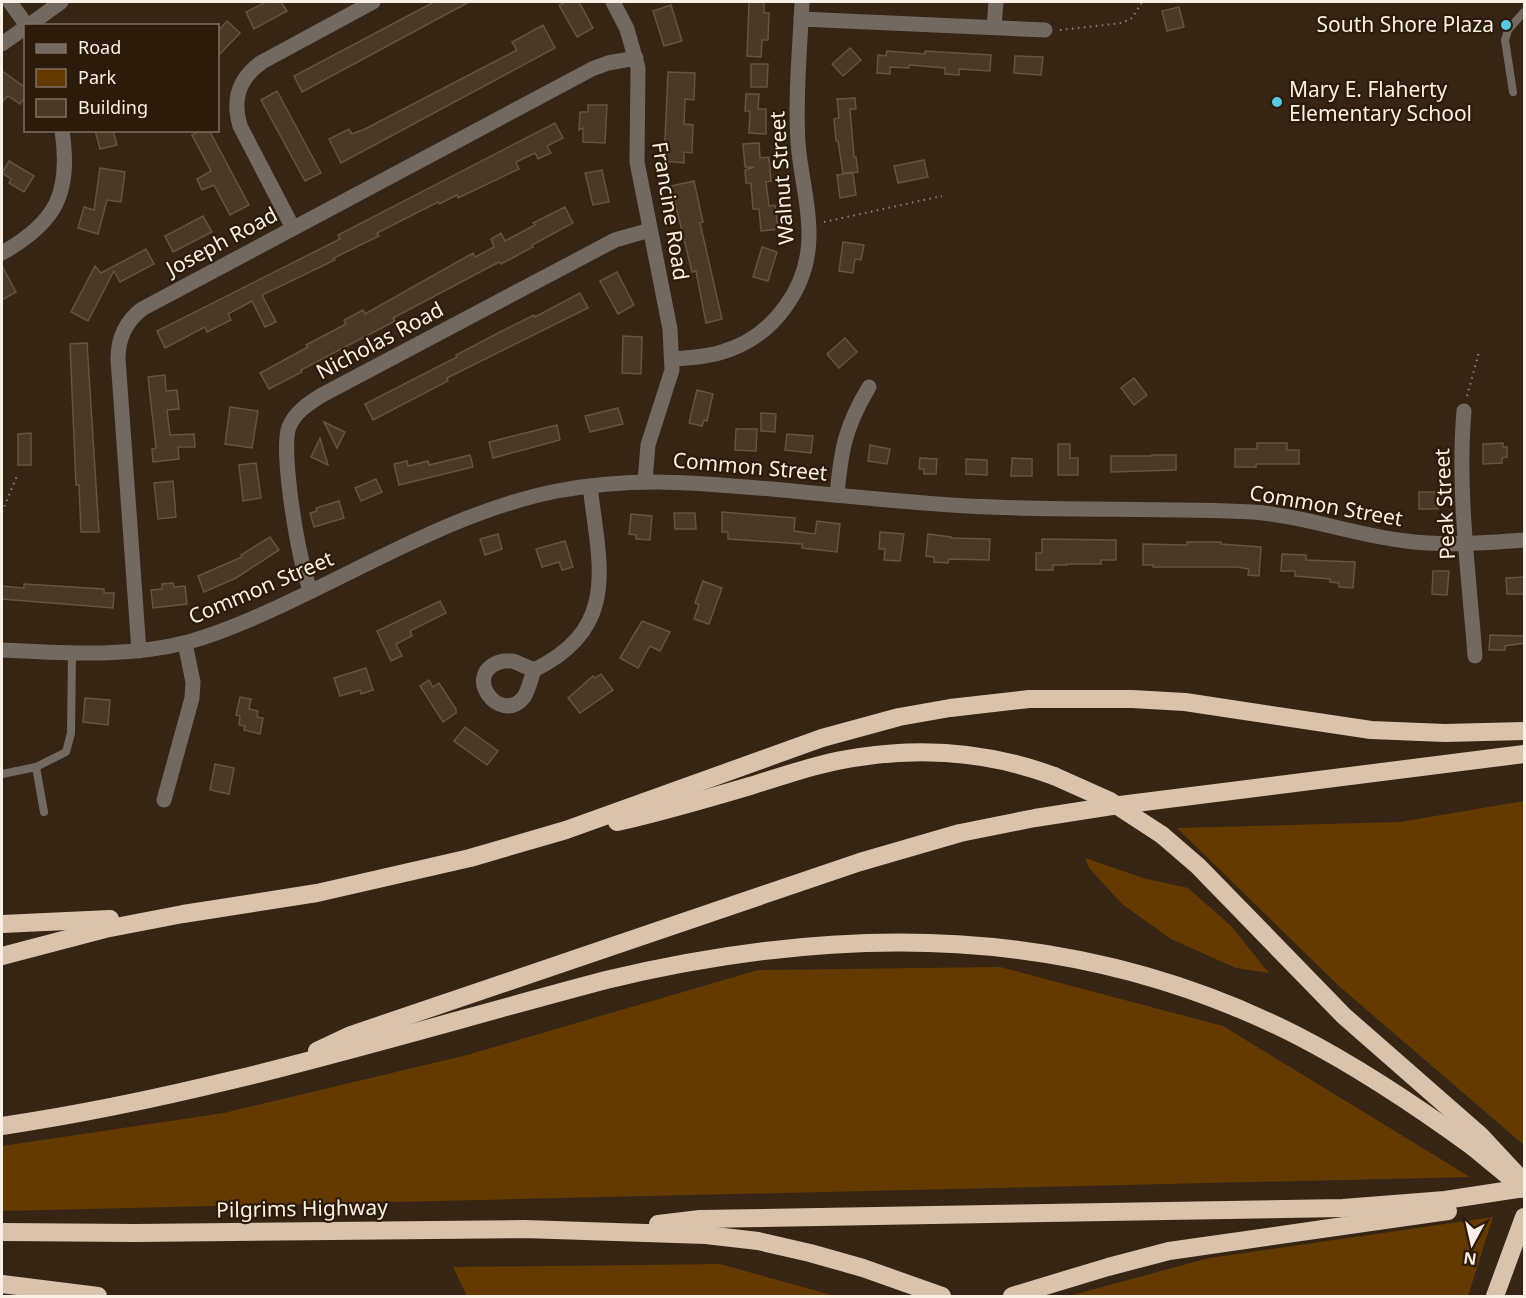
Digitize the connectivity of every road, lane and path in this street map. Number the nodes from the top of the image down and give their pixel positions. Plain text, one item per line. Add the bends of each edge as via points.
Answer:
1 (10, 2) edge
2 (62, 2) edge
3 (373, 2) edge
4 (613, 2) edge
5 (802, 2) edge
6 (996, 2) edge
7 (1142, 2) edge
8 (1524, 12) edge
9 (801, 19) junction
10 (26, 24) edge
11 (30, 24) edge
12 (994, 27) junction
13 (24, 28) edge
14 (1045, 30) joint
15 (2, 44) edge
16 (636, 58) junction
17 (1513, 92) dead end
18 (62, 132) edge
19 (942, 196) dead end
20 (809, 224) junction
21 (293, 228) junction
22 (650, 230) junction
23 (2, 253) edge
24 (1479, 352) dead end
25 (672, 359) junction
26 (869, 387) dead end
27 (1464, 411) joint
28 (17, 476) dead end
29 (645, 481) junction
30 (590, 486) junction
31 (837, 495) junction
32 (2, 513) edge
33 (1524, 540) edge
34 (1467, 544) junction
35 (311, 591) junction
36 (185, 643) junction
37 (2, 650) edge
38 (139, 651) junction
39 (72, 653) junction
40 (1475, 656) dead end
41 (534, 670) dead end
42 (1524, 731) edge
43 (1524, 754) edge
44 (36, 767) junction
45 (2, 774) edge
46 (164, 800) dead end
47 (44, 812) dead end
48 (519, 845) junction
49 (213, 909) junction
50 (2, 924) edge
51 (2, 956) edge
52 (278, 1070) junction
53 (2, 1126) edge
54 (1477, 1142) junction
55 (1524, 1184) edge
56 (1524, 1189) edge
57 (1524, 1194) edge
58 (1493, 1198) junction
59 (1524, 1217) edge
60 (602, 1231) junction
61 (2, 1232) edge
62 (2, 1284) edge
63 (98, 1296) edge
64 (942, 1296) edge
65 (1012, 1296) edge
66 (1495, 1296) edge

1 - 10 street
2 - 11 street
3 - 21 street via 270,56 247,74 238,90 240,126
4 - 16 street, Francine Road
5 - 9 street, Walnut Street
6 - 12 street
7 - 14 path via 1132,18 1122,23
8 - 17 lane via 1508,30 1505,40
9 - 12 street
9 - 20 street, Walnut Street via 798,133
12 - 14 street
13 - 15 street
16 - 21 street, Joseph Road via 592,69
16 - 22 street, Francine Road via 636,152
18 - 23 street via 65,169 56,204 31,234
19 - 20 path
20 - 25 street, Walnut Street via 807,257 799,285 771,323 732,349
21 - 38 street, Joseph Road via 142,309 121,334 118,359
22 - 25 street, Francine Road via 670,329
22 - 35 street, Nicholas Road via 615,240 322,395 298,413 289,427 285,453 301,562
24 - 27 path
25 - 29 street via 670,379 648,445
26 - 31 street via 849,426
27 - 34 street, Peak Street
28 - 32 path
29 - 30 street, Common Street
29 - 31 street, Common Street
30 - 35 street, Common Street via 529,498 469,518
30 - 41 street via 600,567 596,607 570,648
31 - 34 street, Common Street via 974,506 1267,513 1407,542
33 - 34 street, Common Street
34 - 40 street, Peak Street
35 - 36 street, Common Street via 243,623
36 - 38 street, Common Street
36 - 46 street via 192,698
37 - 39 street, Common Street
38 - 39 street, Common Street
39 - 44 lane via 71,733 66,752
42 - 48 highway via 1435,733 1362,729 1150,699 1072,698 985,704 899,717 830,735
43 - 52 highway via 1112,806 960,834 868,860 351,1035
44 - 45 lane
44 - 47 lane
48 - 49 highway via 343,888
48 - 54 highway, bridge via 645,816 859,757 960,754 1054,776 1110,801 1162,835 1198,866 1344,1016
49 - 50 highway via 115,919
49 - 51 highway via 105,929
52 - 53 highway via 127,1104
52 - 54 highway via 674,965 838,943 944,942 1074,959 1151,978 1216,1000 1320,1047
54 - 55 highway
54 - 56 highway, bridge
56 - 58 highway
57 - 58 highway
58 - 60 highway via 1317,1209 700,1219
58 - 65 highway via 1381,1222 1177,1250
59 - 66 highway
60 - 61 highway, Pilgrims Highway
60 - 64 highway via 706,1235 784,1246
62 - 63 highway

